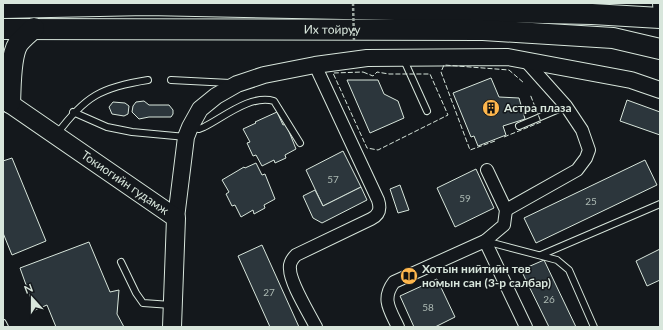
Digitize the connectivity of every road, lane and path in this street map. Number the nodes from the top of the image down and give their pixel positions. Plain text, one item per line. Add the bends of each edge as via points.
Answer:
1 (352, 3) edge
2 (659, 3) edge
3 (147, 4) edge
4 (7, 8) edge
5 (660, 18) edge
6 (34, 28) junction
7 (3, 29) edge
8 (354, 41) dead end
9 (660, 49) edge
10 (402, 58) junction
11 (524, 59) junction
12 (315, 65) junction
13 (148, 80) dead end
14 (171, 80) dead end
15 (237, 84) junction
16 (660, 90) edge
17 (6, 101) edge
18 (566, 106) junction
19 (427, 111) dead end
20 (73, 112) junction
21 (519, 126) dead end
22 (188, 132) junction
23 (56, 135) junction
24 (300, 143) dead end
25 (487, 170) dead end
26 (660, 204) edge
27 (506, 210) junction
28 (176, 218) junction
29 (485, 240) junction
30 (541, 255) junction
31 (121, 262) dead end
32 (173, 305) junction
33 (3, 323) edge
34 (5, 327) edge
35 (172, 327) edge
36 (316, 327) edge
37 (398, 327) edge
38 (526, 327) edge
39 (594, 327) edge

1 - 8 path, bridge
2 - 5 street
3 - 4 main road, Их тойруу
3 - 5 main road, Их тойруу via 592,14
6 - 7 main road, Их тойруу
6 - 9 main road, Их тойруу via 483,30 612,38
6 - 17 main road via 19,42 16,49
10 - 11 street via 461,56
10 - 12 street via 367,58
10 - 19 lane
11 - 16 street via 631,80
11 - 18 street
12 - 15 street via 264,75
12 - 36 street via 380,208 371,219 296,255 292,260 291,276
13 - 20 lane via 119,84 98,93
14 - 15 lane
15 - 22 street via 200,109
17 - 23 main road, Токиогийн гудамж
18 - 21 lane
18 - 27 street via 582,130 589,150 586,158 578,170
20 - 22 lane via 107,127 132,132
20 - 23 lane
22 - 24 lane via 204,127 252,101 267,99 274,101
22 - 28 street
23 - 28 main road, Токиогийн гудамж
25 - 27 street
26 - 30 lane
27 - 29 street via 504,225
28 - 32 main road, Токиогийн гудамж
29 - 30 lane
29 - 37 street via 394,282 387,292 387,299
29 - 38 street
30 - 39 lane via 557,260 569,270
31 - 32 lane via 143,303
32 - 35 main road, Токиогийн гудамж
33 - 34 lane

